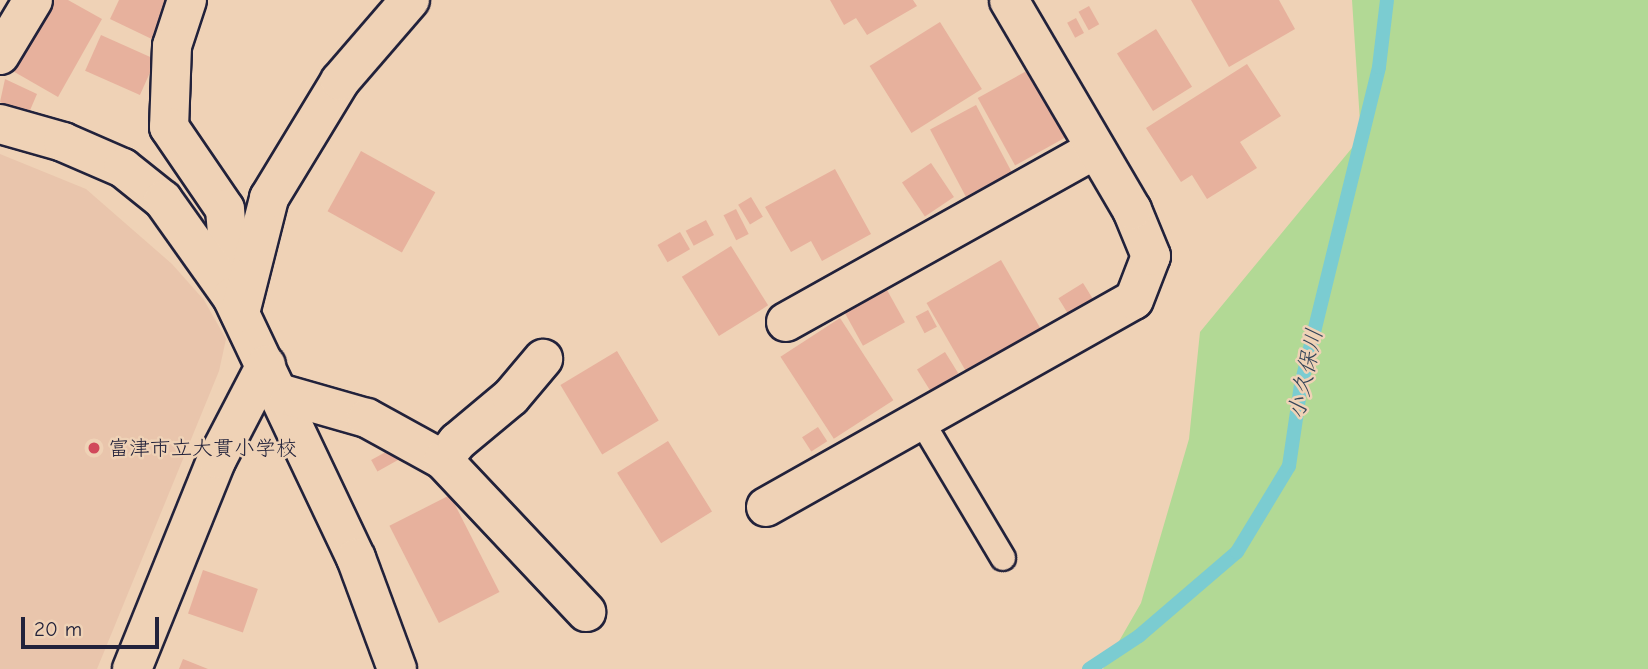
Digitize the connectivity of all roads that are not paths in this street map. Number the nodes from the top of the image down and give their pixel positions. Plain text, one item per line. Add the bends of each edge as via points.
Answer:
1 (33, 0) edge
2 (187, 0) edge
3 (410, 0) edge
4 (1026, 5) edge
5 (0, 55) edge
6 (0, 124) edge
7 (1095, 149) junction
8 (236, 305) junction
9 (786, 322) dead end
10 (543, 359) dead end
11 (273, 379) junction
12 (919, 417) junction
13 (443, 460) junction
14 (766, 507) dead end
15 (1003, 558) dead end
16 (586, 612) dead end
17 (132, 669) edge
18 (397, 669) edge

1 - 5 street
2 - 8 street via 172,46 169,127 225,209
3 - 8 street via 340,81 269,198
4 - 7 street
6 - 8 street via 63,142 123,169 163,200
7 - 9 street
7 - 12 street via 1132,210 1151,257 1134,300
8 - 11 street
10 - 13 street via 511,397 457,442
11 - 13 street via 367,418
11 - 17 street via 217,459
11 - 18 street via 356,558
12 - 14 street
12 - 15 lane
13 - 16 street

